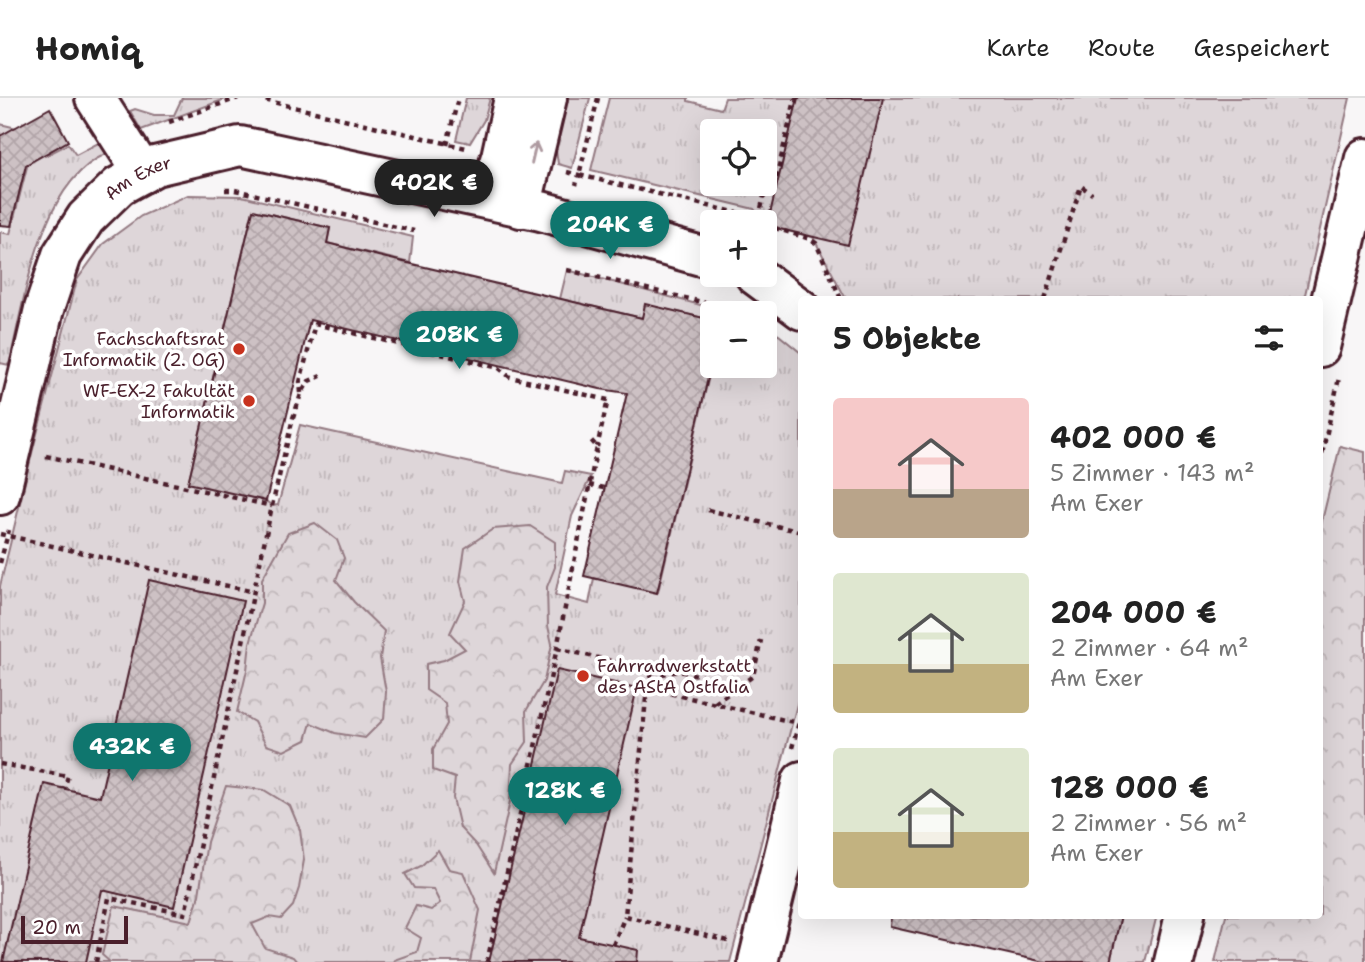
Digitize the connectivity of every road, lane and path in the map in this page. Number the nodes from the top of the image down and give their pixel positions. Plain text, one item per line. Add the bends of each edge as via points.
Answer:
1 (95, 98) edge
2 (238, 98) edge
3 (256, 98) edge
4 (514, 98) edge
5 (547, 98) edge
6 (598, 98) edge
7 (798, 100) dead end
8 (122, 141) junction
9 (448, 144) dead end
10 (1365, 158) edge
11 (143, 173) junction
12 (214, 190) dead end
13 (1092, 194) dead end
14 (504, 203) junction
15 (715, 210) edge
16 (764, 210) edge
17 (777, 227) edge
18 (414, 231) dead end
19 (700, 256) edge
20 (567, 270) dead end
21 (771, 287) edge
22 (840, 296) edge
23 (1046, 296) edge
24 (700, 302) edge
25 (798, 307) edge
26 (1323, 334) edge
27 (321, 376) dead end
28 (301, 394) junction
29 (287, 414) dead end
30 (293, 418) junction
31 (589, 438) dead end
32 (597, 447) junction
33 (41, 455) dead end
34 (589, 485) junction
35 (604, 488) dead end
36 (272, 506) junction
37 (5, 510) edge
38 (708, 510) dead end
39 (798, 531) edge
40 (0, 534) edge
41 (8, 536) junction
42 (0, 563) edge
43 (254, 592) junction
44 (761, 640) dead end
45 (557, 648) junction
46 (652, 671) junction
47 (702, 676) dead end
48 (648, 688) junction
49 (715, 704) junction
50 (798, 723) edge
51 (0, 764) edge
52 (64, 789) dead end
53 (798, 798) edge
54 (625, 916) junction
55 (1184, 919) edge
56 (497, 931) dead end
57 (493, 936) junction
58 (613, 944) dead end
59 (760, 955) edge
60 (96, 962) edge
61 (487, 962) edge
62 (1174, 962) edge

1 - 8 street
2 - 8 path
3 - 9 path
4 - 14 street via 501,157
14 -> 5 street
6 - 15 path via 579,175
7 - 16 path via 776,184 767,182
8 - 11 street
10 - 26 street
11 - 14 street, Am Exer via 169,162 240,146
11 - 37 street, Am Exer via 119,186 86,218 62,255 44,309
12 - 18 path via 235,190
13 - 23 path via 1081,186
14 - 19 street, Am Exer
17 - 22 path via 816,243
20 - 24 path
21 - 25 street
27 - 28 path via 309,381
28 - 30 path
28 - 32 path via 315,324 499,368 510,377 608,400
29 - 30 path
30 - 36 path
31 - 32 path
32 - 34 path
33 - 36 path
34 - 35 path
34 - 45 path
36 - 43 path
37 - 41 path
38 - 39 path
40 - 41 path
41 - 42 path
41 - 43 path
43 - 60 path via 185,914 109,898
44 - 49 path via 753,676
45 - 46 path
45 - 57 path
46 - 47 path
46 - 48 path
48 - 49 path
48 - 54 path
49 - 50 path
51 - 52 path via 68,776
53 - 59 street
54 - 58 path
54 - 59 path
55 - 62 street
56 - 57 path
57 - 61 path

